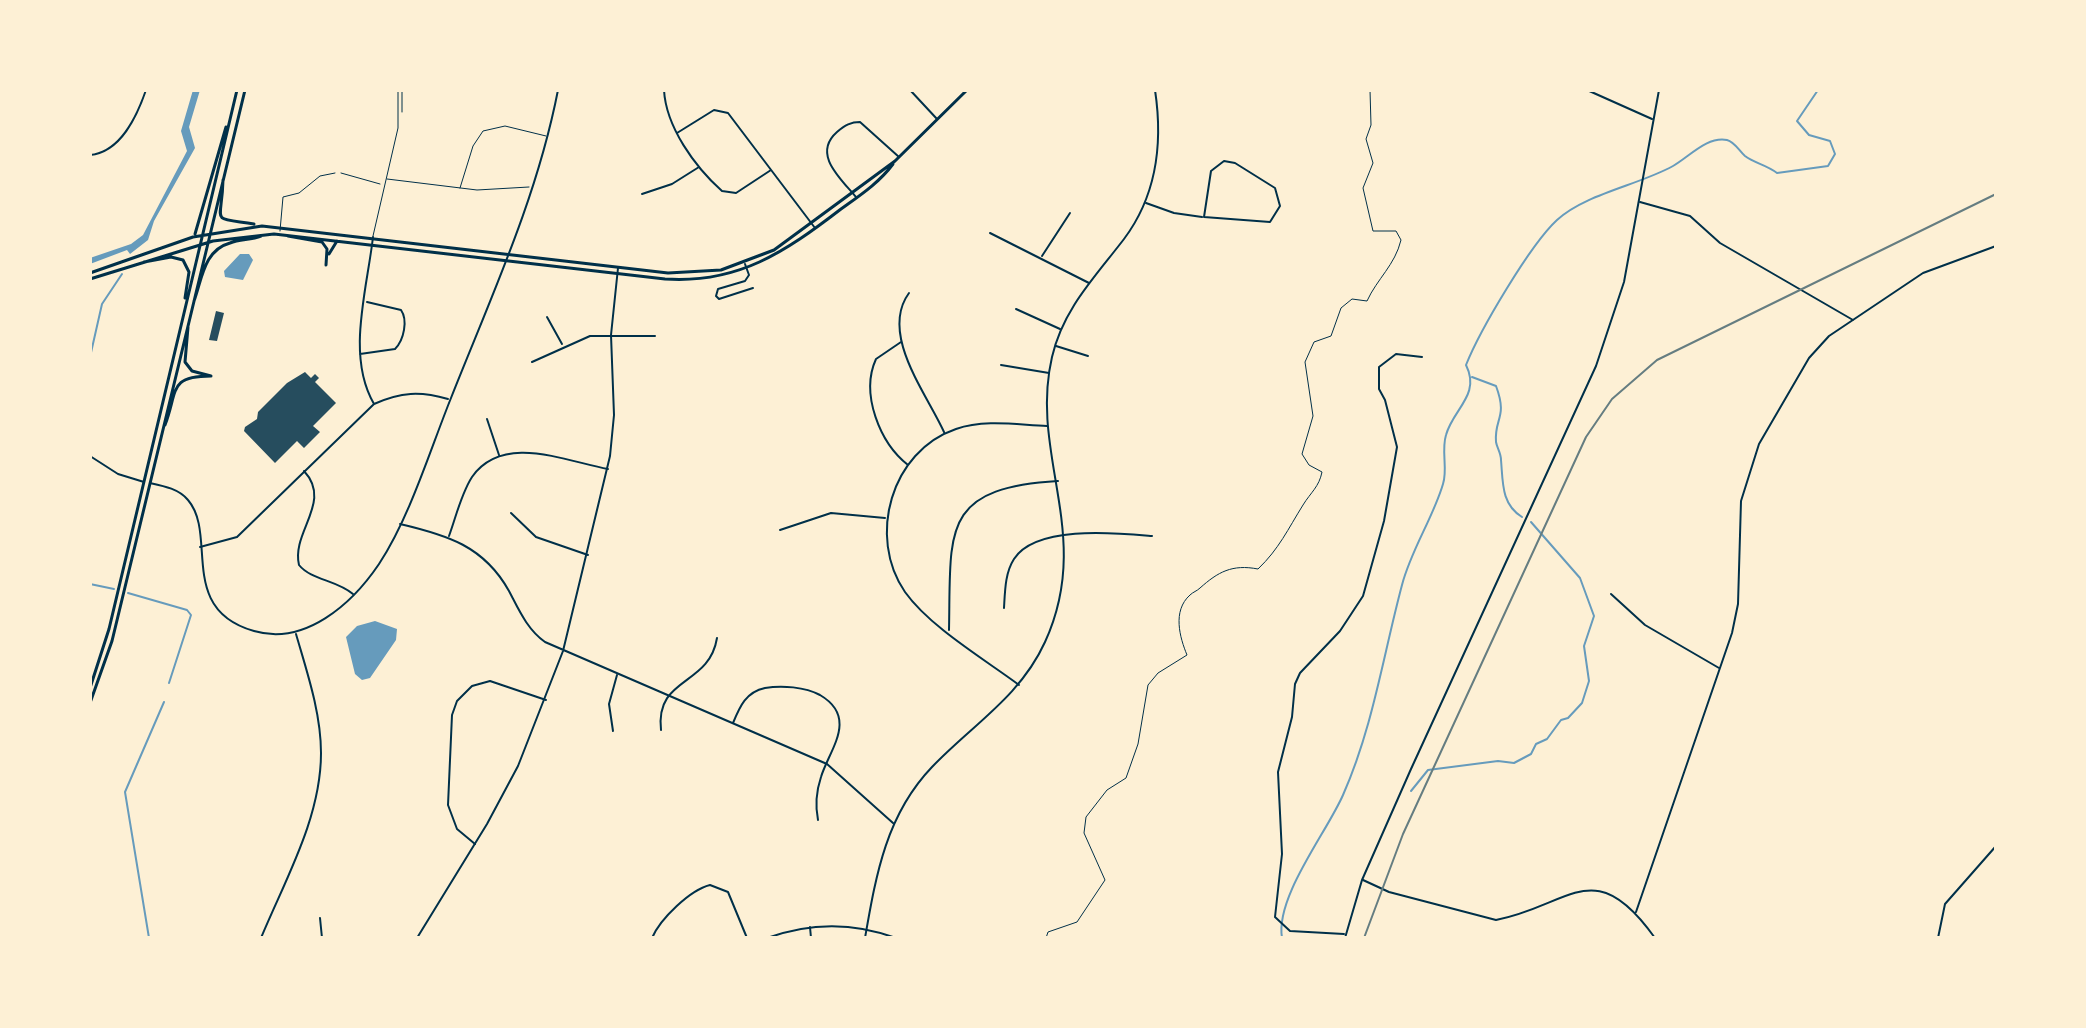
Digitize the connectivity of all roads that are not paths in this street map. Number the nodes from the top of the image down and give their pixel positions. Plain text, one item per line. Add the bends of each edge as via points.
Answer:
1 (146, 90) edge
2 (237, 90) edge
3 (245, 90) edge
4 (398, 90) edge
5 (402, 90) edge
6 (558, 90) edge
7 (664, 90) edge
8 (910, 90) edge
9 (967, 90) edge
10 (1155, 90) edge
11 (1587, 90) edge
12 (1659, 90) edge
13 (232, 112) junction
14 (402, 112) dead end
15 (938, 120) junction
16 (1654, 120) junction
17 (677, 133) junction
18 (548, 136) junction
19 (90, 155) edge
20 (897, 160) junction
21 (701, 166) junction
22 (772, 170) junction
23 (223, 173) junction
24 (335, 173) dead end
25 (341, 173) dead end
26 (385, 178) junction
27 (383, 184) junction
28 (534, 187) junction
29 (459, 189) junction
30 (852, 192) junction
31 (642, 194) dead end
32 (856, 198) junction
33 (1145, 202) junction
34 (1640, 202) junction
35 (1070, 213) dead end
36 (1204, 217) junction
37 (812, 223) junction
38 (262, 226) junction
39 (281, 227) junction
40 (816, 228) junction
41 (209, 233) junction
42 (990, 233) dead end
43 (265, 234) junction
44 (280, 234) junction
45 (201, 235) junction
46 (193, 237) junction
47 (373, 237) junction
48 (339, 240) junction
49 (206, 243) junction
50 (373, 244) junction
51 (200, 245) junction
52 (1996, 246) edge
53 (508, 253) junction
54 (1041, 257) junction
55 (505, 260) junction
56 (140, 262) junction
57 (745, 264) junction
58 (619, 267) junction
59 (747, 270) junction
60 (90, 273) edge
61 (618, 273) junction
62 (90, 279) edge
63 (1089, 283) junction
64 (753, 288) dead end
65 (909, 293) dead end
66 (366, 302) junction
67 (185, 306) junction
68 (1016, 309) dead end
69 (189, 314) junction
70 (547, 317) dead end
71 (1854, 320) junction
72 (1061, 329) junction
73 (611, 335) junction
74 (655, 336) dead end
75 (901, 342) junction
76 (563, 345) junction
77 (1055, 345) junction
78 (359, 354) junction
79 (1088, 356) dead end
80 (1422, 357) dead end
81 (532, 362) dead end
82 (1001, 365) dead end
83 (1049, 373) junction
84 (450, 399) junction
85 (374, 404) junction
86 (487, 419) dead end
87 (1049, 426) junction
88 (945, 434) junction
89 (160, 436) junction
90 (90, 456) edge
91 (499, 456) junction
92 (909, 466) junction
93 (608, 469) junction
94 (304, 470) junction
95 (1058, 481) junction
96 (143, 482) junction
97 (150, 483) junction
98 (511, 513) dead end
99 (886, 518) junction
100 (399, 524) junction
101 (780, 530) dead end
102 (449, 536) junction
103 (1065, 536) junction
104 (1152, 536) dead end
105 (200, 547) junction
106 (588, 555) junction
107 (353, 594) junction
108 (1611, 594) dead end
109 (1004, 608) dead end
110 (949, 631) junction
111 (296, 633) junction
112 (717, 638) dead end
113 (563, 651) junction
114 (1720, 669) junction
115 (618, 674) junction
116 (1019, 685) junction
117 (90, 688) edge
118 (669, 696) junction
119 (546, 700) junction
120 (90, 703) edge
121 (733, 724) junction
122 (661, 730) dead end
123 (613, 731) dead end
124 (827, 764) junction
125 (818, 820) dead end
126 (893, 823) junction
127 (475, 844) junction
128 (1996, 846) edge
129 (1362, 880) junction
130 (1636, 912) junction
131 (320, 918) dead end
132 (810, 925) junction
133 (866, 930) junction
134 (1345, 936) edge
135 (261, 938) edge
136 (322, 938) edge
137 (417, 938) edge
138 (652, 938) edge
139 (747, 938) edge
140 (767, 938) edge
141 (811, 938) edge
142 (865, 938) edge
143 (896, 938) edge
144 (1655, 938) edge
145 (1938, 938) edge

1 - 19 street via 125,135 100,154
2 - 13 highway
3 - 23 highway
4 - 26 lane via 398,128
5 - 14 lane
6 - 18 street
7 - 17 street
8 - 15 street
9 - 15 highway
10 - 33 street via 1159,147
11 - 16 street
12 - 16 street
13 - 45 highway
13 - 46 highway
15 - 20 highway
16 - 34 street
17 - 21 street
17 - 22 street via 714,110 724,111
18 - 28 street
18 - 29 lane via 505,126 483,131
20 - 30 highway
20 - 30 street via 860,122 841,128 826,152
20 - 32 highway
21 - 22 street via 716,186 731,193
21 - 31 street
22 - 37 street
23 - 38 highway via 223,219
23 - 41 highway
24 - 39 lane via 283,197
25 - 27 lane
26 - 27 lane
26 - 29 lane
27 - 47 lane
28 - 29 lane
28 - 53 street
30 - 32 street
30 - 37 highway
32 - 40 highway
33 - 36 street
33 - 63 street
34 - 71 street via 1690,216 1720,243
34 - 129 street via 1624,282 1596,366
35 - 54 street
36 - 36 street via 1261,224 1275,216 1280,200 1271,184 1224,161 1211,171
37 - 40 street
37 - 57 highway
38 - 39 highway
38 - 41 highway
39 - 44 lane
39 - 47 highway
40 - 59 highway via 783,253
41 - 45 highway
41 - 49 highway
42 - 54 street
43 - 44 highway
43 - 49 highway
43 - 69 highway via 215,250
44 - 48 highway
44 - 48 highway via 322,242 326,265 331,245
45 - 46 highway
45 - 51 highway
46 - 60 highway
47 - 50 street
47 - 53 highway
48 - 50 highway
49 - 51 highway
49 - 69 highway
50 - 55 highway
50 - 66 street
51 - 56 highway
51 - 67 highway
52 - 71 street via 1923,273
53 - 55 street
53 - 58 highway
54 - 63 street
55 - 61 highway
55 - 84 street
56 - 62 highway
56 - 67 highway via 183,260 189,272
57 - 58 highway via 697,273
57 - 59 street
58 - 61 street
59 - 61 highway via 694,280
59 - 64 street via 745,281 718,289 716,296
61 - 73 street
63 - 72 street
65 - 75 street via 899,318
66 - 78 street
66 - 78 street via 401,310 403,333 395,349
67 - 96 highway
68 - 72 street
69 - 89 highway
69 - 89 highway via 183,359 192,371 211,376 191,375 179,383
70 - 76 street
71 - 114 street via 1819,345 1759,444 1741,501 1738,604
72 - 77 street
73 - 74 street
73 - 76 street
73 - 93 street via 614,415
75 - 88 street
75 - 92 street via 876,359 870,382 882,435
76 - 81 street
77 - 79 street
77 - 83 street
78 - 85 street via 361,380
80 - 134 street via 1396,354 1379,367 1379,389 1397,447 1384,521 1367,588 1340,631 1295,684 1279,766 1282,854 1275,917 1286,929
82 - 83 street
83 - 87 street
84 - 85 street via 415,392
84 - 100 street
85 - 94 street
86 - 91 street
87 - 88 street via 982,424
87 - 95 street
88 - 92 street
89 - 97 highway
90 - 96 street
91 - 93 street via 525,452
91 - 102 street via 473,477
92 - 99 street via 893,492
93 - 106 street
94 - 105 street via 237,537
94 - 107 street via 316,499 299,565
95 - 103 street
95 - 110 street via 999,488 963,516 950,552
96 - 97 street
96 - 117 highway
97 - 105 street via 190,502
97 - 120 highway via 112,641
98 - 106 street via 536,537
99 - 101 street via 831,513
99 - 110 street via 888,555 897,578 919,608
100 - 102 street
100 - 107 street via 379,564
102 - 113 street via 488,561 534,633
103 - 104 street
103 - 109 street via 1039,539 1021,550 1009,570
103 - 116 street via 1056,613
105 - 111 street via 205,582 224,613 256,632
106 - 113 street
107 - 111 street
108 - 114 street via 1645,625
110 - 116 street
111 - 135 street via 318,721 319,781 308,825
112 - 118 street via 707,665
113 - 115 street
113 - 119 street
114 - 130 street
115 - 118 street
115 - 123 street via 609,704
116 - 126 street via 924,775
118 - 121 street
118 - 122 street
119 - 127 street via 518,766
119 - 127 street via 490,681 472,686 457,701 448,805 457,829
121 - 124 street
121 - 124 street via 743,702 760,689 786,687 818,694 833,707 839,724
124 - 125 street via 816,797
124 - 126 street
126 - 133 street via 880,857
127 - 137 street
128 - 145 street via 1945,904
129 - 130 street via 1496,920 1587,890 1600,891
129 - 134 street
130 - 144 street
131 - 136 street
132 - 133 street
132 - 140 street
132 - 141 street
133 - 142 street
133 - 143 street
138 - 139 street via 693,893 710,885 728,892

